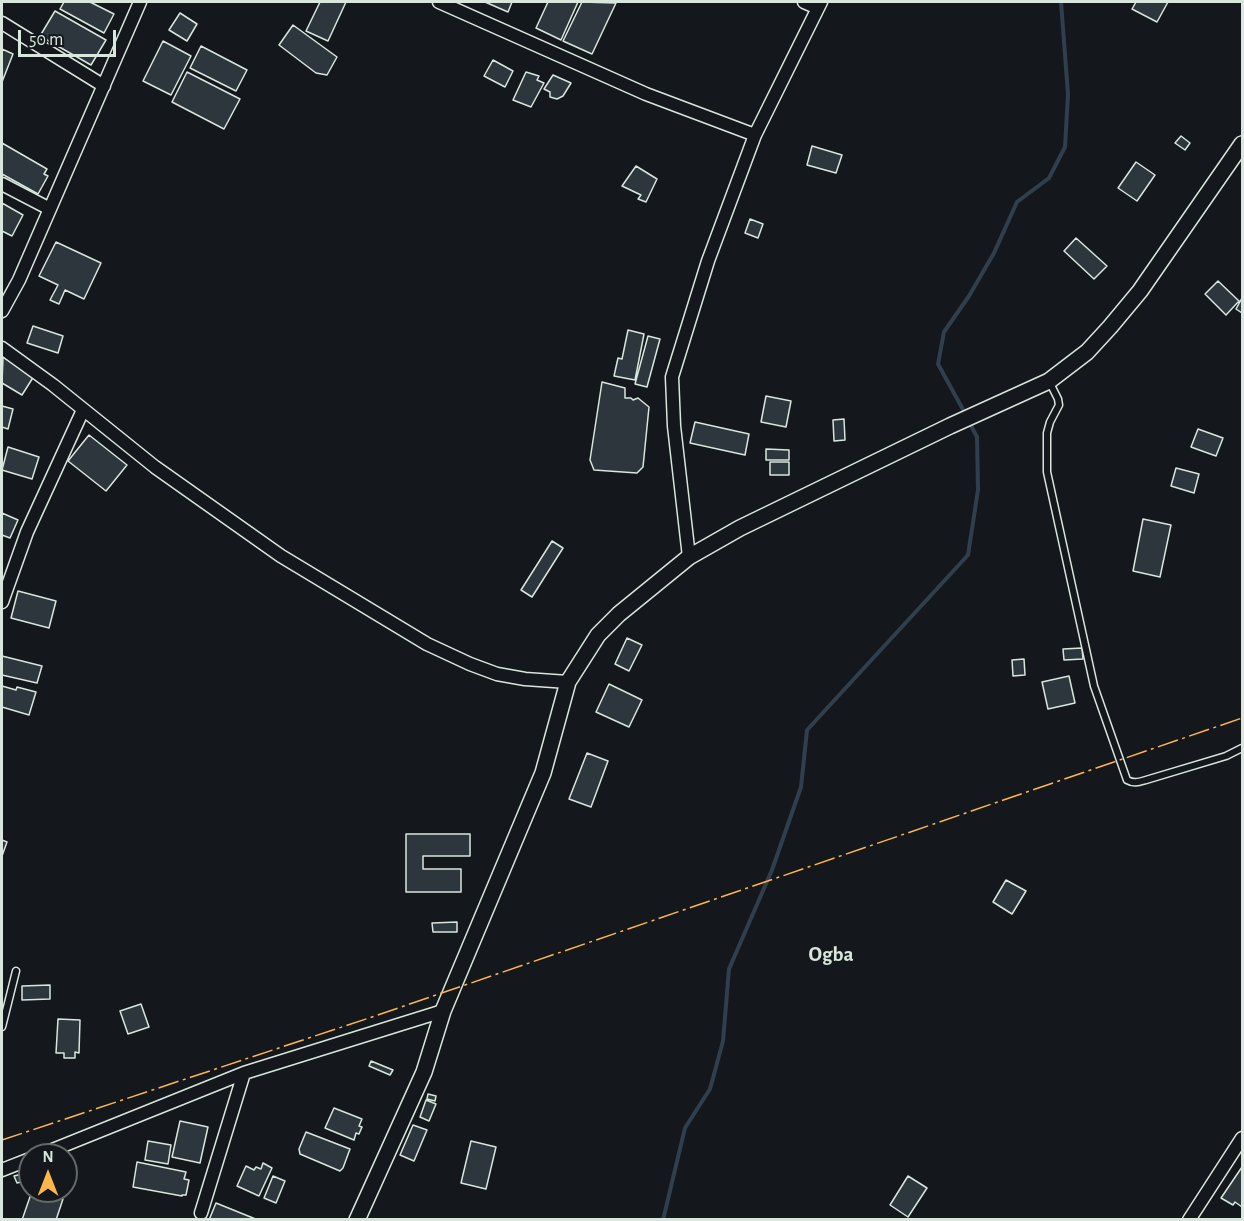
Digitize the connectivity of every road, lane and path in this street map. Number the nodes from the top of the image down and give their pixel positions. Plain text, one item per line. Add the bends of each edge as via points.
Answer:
1 (140, 2) edge
2 (440, 2) edge
3 (804, 2) edge
4 (819, 5) edge
5 (2, 23) edge
6 (104, 86) junction
7 (755, 135) junction
8 (1242, 144) edge
9 (2, 184) edge
10 (50, 209) junction
11 (2, 311) edge
12 (2, 348) edge
13 (1049, 381) junction
14 (83, 410) junction
15 (689, 557) junction
16 (5, 583) edge
17 (2, 602) edge
18 (568, 682) junction
19 (1242, 748) edge
20 (16, 971) dead end
21 (443, 1011) junction
22 (2, 1027) edge
23 (244, 1072) junction
24 (1242, 1138) edge
25 (69, 1143) edge
26 (18, 1164) edge
27 (2, 1170) edge
28 (201, 1213) dead end
29 (357, 1220) edge
30 (1189, 1220) edge

1 - 6 street
2 - 7 street via 646,94
3 - 4 street
4 - 7 street
5 - 6 street
6 - 10 street
7 - 15 street via 708,261 672,377
8 - 13 street via 1140,291 1087,352
9 - 10 street
10 - 11 street
12 - 14 street
13 - 15 street via 740,528
13 - 19 lane via 1059,405 1047,434 1047,472 1094,686 1127,780 1136,783
14 - 16 street
14 - 18 street via 155,467 281,556 427,644 497,674
15 - 18 street via 598,635
16 - 17 street
18 - 21 street via 543,773
20 - 22 lane
21 - 23 street
21 - 29 street via 424,1072
23 - 25 street
23 - 28 street
24 - 30 street
26 - 27 street

